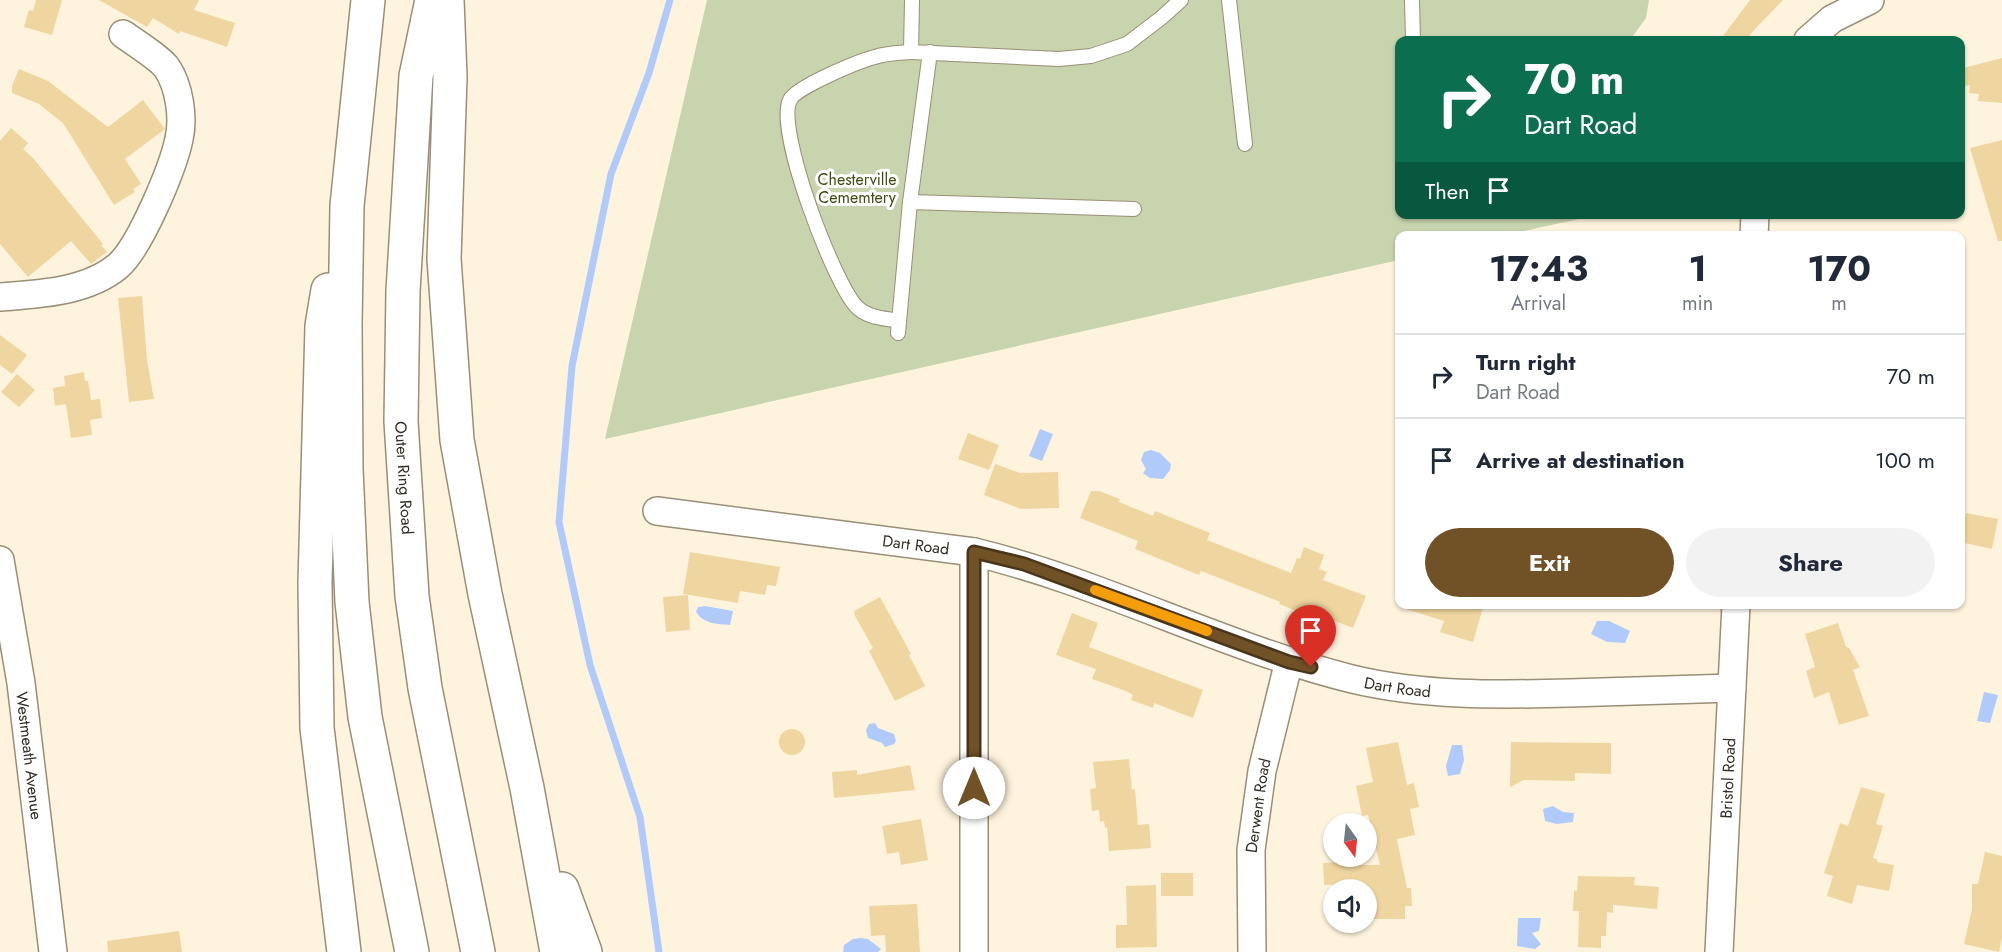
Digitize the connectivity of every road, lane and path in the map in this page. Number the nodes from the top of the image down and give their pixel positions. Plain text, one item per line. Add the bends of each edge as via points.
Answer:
1 (368, 0) edge
2 (432, 0) edge
3 (447, 0) edge
4 (912, 0) edge
5 (1181, 0) edge
6 (1229, 0) edge
7 (1412, 0) edge
8 (1870, 0) edge
9 (123, 34) dead end
10 (1413, 36) edge
11 (1813, 36) edge
12 (911, 52) junction
13 (930, 52) junction
14 (1245, 144) dead end
15 (910, 202) junction
16 (347, 206) junction
17 (1134, 209) dead end
18 (0, 297) edge
19 (657, 511) dead end
20 (974, 552) junction
21 (0, 560) edge
22 (1737, 609) edge
23 (1289, 662) junction
24 (1732, 688) junction
25 (527, 788) junction
26 (343, 945) edge
27 (53, 952) edge
28 (412, 952) edge
29 (478, 952) edge
30 (558, 952) edge
31 (585, 952) edge
32 (974, 952) edge
33 (1252, 952) edge
34 (1719, 952) edge

1 - 16 highway
2 - 29 highway, Outer Ring Road via 416,76 403,291 401,421 412,596 424,688
3 - 25 highway via 450,77 444,259 456,440
4 - 12 lane
5 - 13 lane via 1127,44 1091,56 1059,59
6 - 14 lane
7 - 10 lane
8 - 11 street via 1832,19
9 - 18 street via 166,67 180,108 180,138 138,240 118,265 98,278 39,294
12 - 13 lane
12 - 15 lane via 874,57 807,86 793,95 787,113 808,203 843,286 866,314 898,327
13 - 15 lane
15 - 17 lane
16 - 26 highway via 322,326 315,583 316,728
16 - 28 highway via 345,400 352,602 365,717
19 - 20 street, Dart Road
20 - 23 street, Dart Road via 1024,564
20 - 32 street
21 - 27 street, Westmeath Avenue via 21,683
22 - 24 street, Bristol Road
23 - 24 street, Dart Road via 1413,690 1521,694
23 - 33 street, Derwent Road via 1262,771 1251,850
24 - 34 street, Bristol Road
25 - 30 highway
25 - 31 highway

